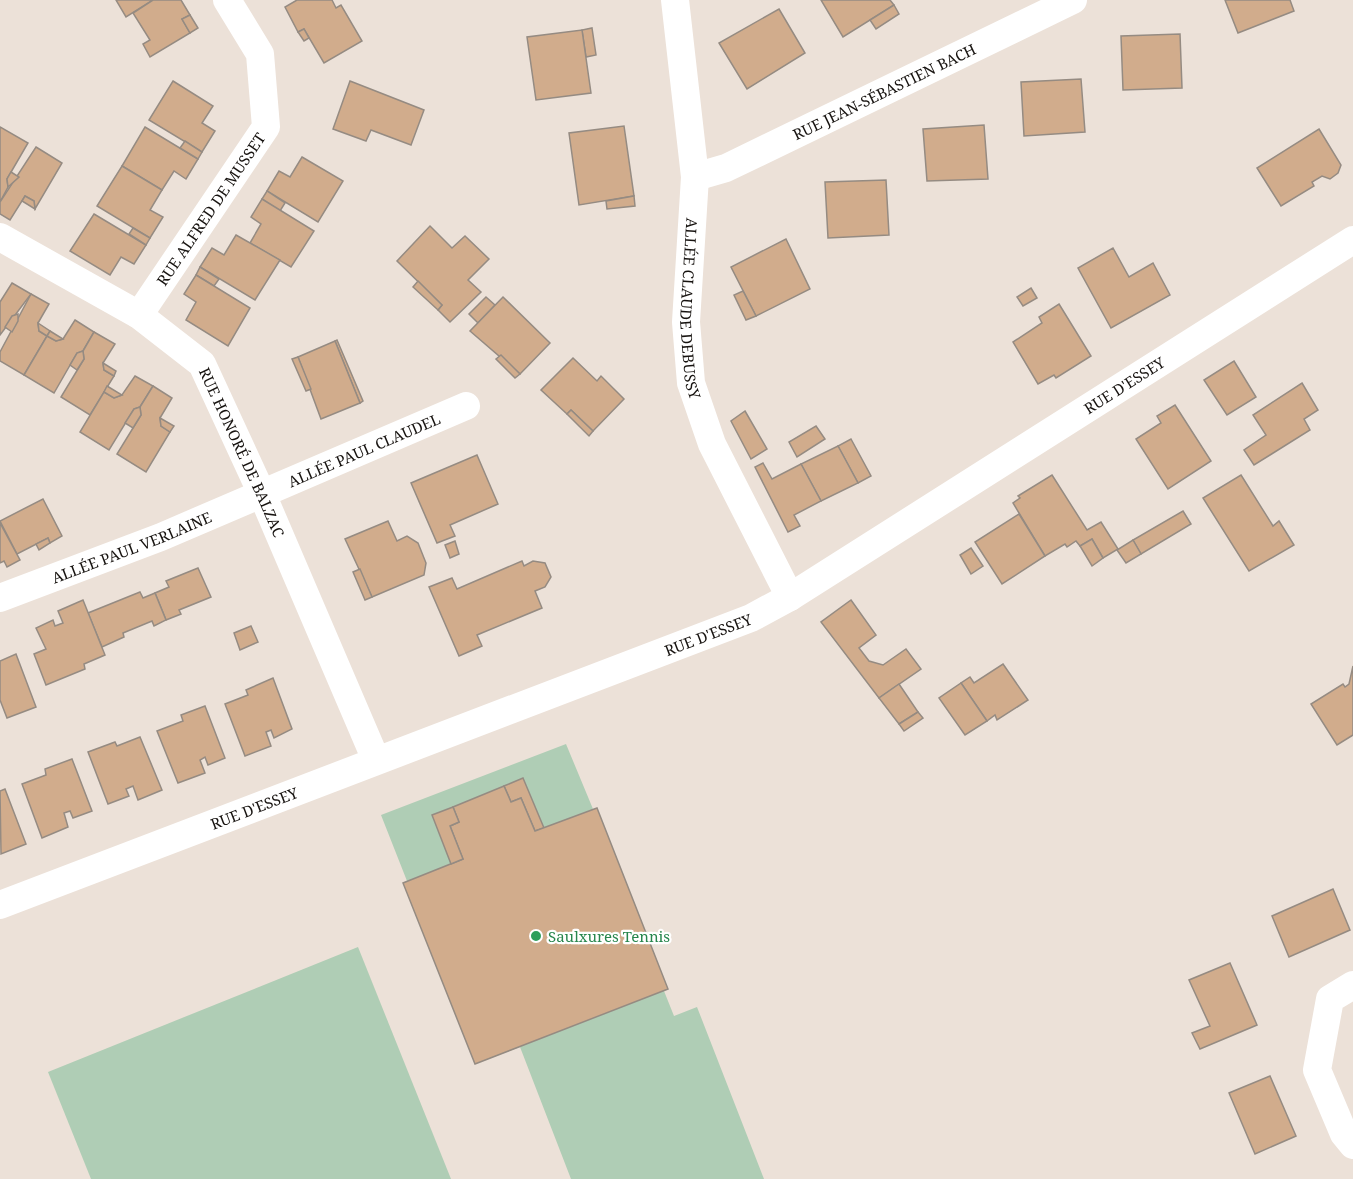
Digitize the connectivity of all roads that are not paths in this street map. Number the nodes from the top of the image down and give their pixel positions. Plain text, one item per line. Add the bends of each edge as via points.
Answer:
1 (227, 0) edge
2 (675, 0) edge
3 (1073, 0) edge
4 (695, 177) junction
5 (0, 237) edge
6 (1353, 240) edge
7 (139, 315) junction
8 (466, 405) dead end
9 (262, 494) junction
10 (790, 597) junction
11 (0, 598) edge
12 (376, 760) junction
13 (0, 905) edge
14 (1353, 985) edge
15 (1353, 1145) edge

1 - 7 street, RUE ALFRED DE MUSSET via 260,54 266,126
2 - 4 street, ALLÉE CLAUDE DEBUSSY
3 - 4 street, RUE JEAN-SÉBASTIEN BACH via 726,168
4 - 10 street, ALLÉE CLAUDE DEBUSSY via 686,322 691,383 712,444
5 - 7 street, RUE HONORÉ DE BALZAC
6 - 10 street, RUE D'ESSEY
7 - 9 street, RUE HONORÉ DE BALZAC via 201,364
8 - 9 street, ALLÉE PAUL CLAUDEL
9 - 11 street, ALLÉE PAUL VERLAINE via 162,537
9 - 12 street, RUE HONORÉ DE BALZAC
10 - 12 street, RUE D'ESSEY via 751,618
12 - 13 street, RUE D'ESSEY
14 - 15 street via 1329,999 1317,1070 1344,1134

